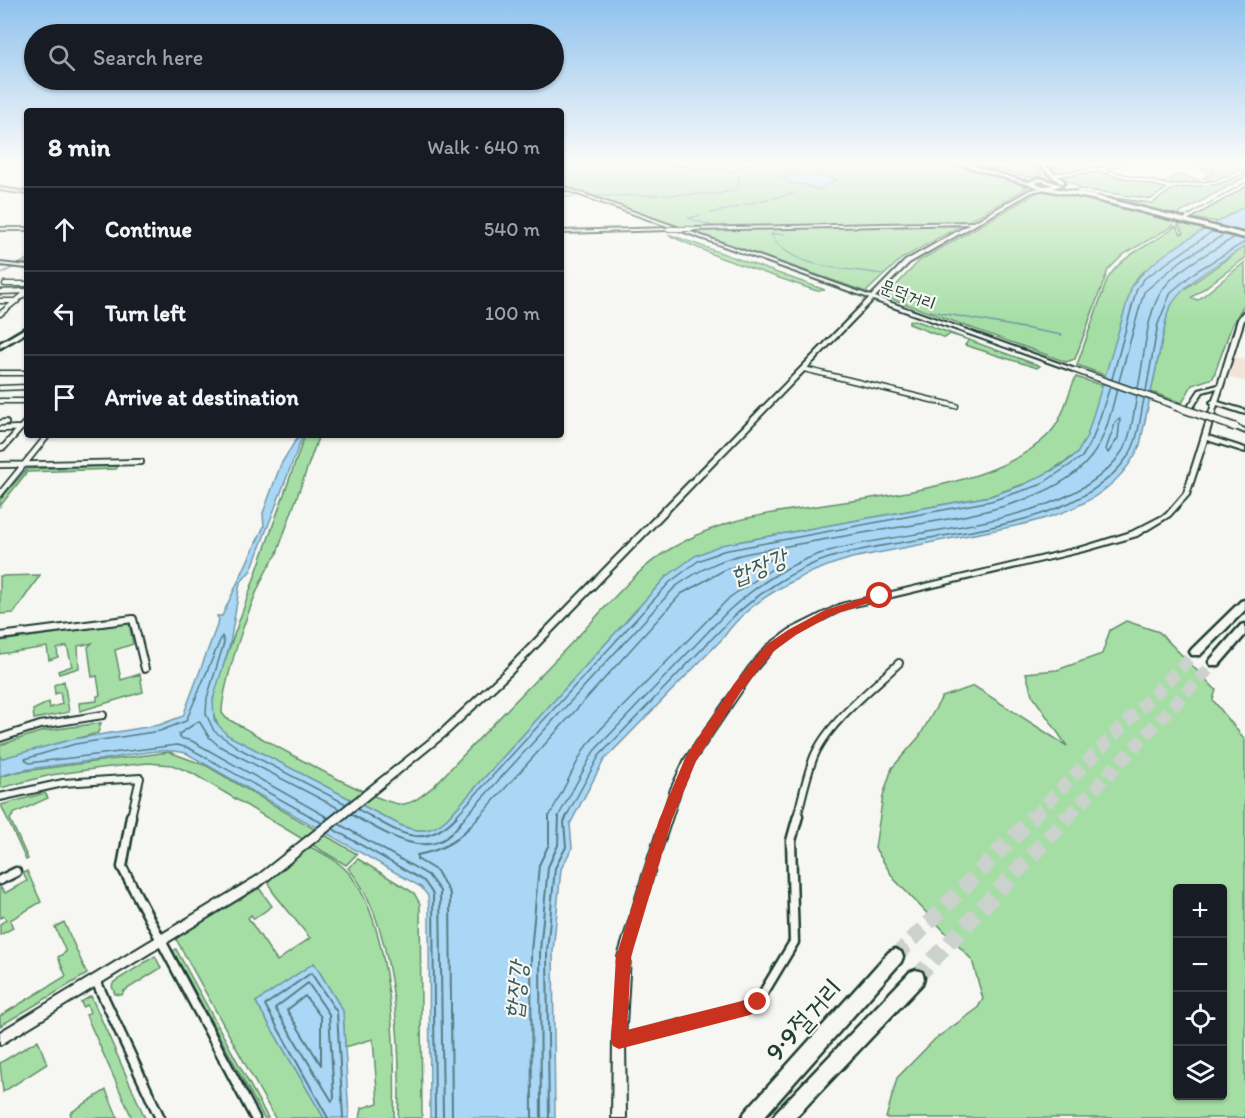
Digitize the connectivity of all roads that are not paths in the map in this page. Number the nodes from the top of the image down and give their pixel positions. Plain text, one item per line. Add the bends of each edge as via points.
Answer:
1 (640, 215) edge
2 (986, 215) edge
3 (1167, 215) edge
4 (1170, 215) edge
5 (1196, 215) edge
6 (1188, 220) junction
7 (974, 223) junction
8 (0, 229) edge
9 (24, 229) edge
10 (564, 232) edge
11 (1245, 234) edge
12 (0, 264) edge
13 (24, 267) edge
14 (5, 284) dead end
15 (24, 284) edge
16 (0, 291) edge
17 (10, 291) junction
18 (24, 291) edge
19 (24, 294) edge
20 (872, 298) junction
21 (0, 301) edge
22 (17, 301) junction
23 (1245, 313) edge
24 (0, 314) edge
25 (24, 331) edge
26 (0, 346) edge
27 (804, 369) junction
28 (0, 373) edge
29 (24, 373) edge
30 (24, 383) edge
31 (20, 387) junction
32 (24, 387) edge
33 (1214, 387) junction
34 (0, 388) edge
35 (24, 400) edge
36 (0, 401) edge
37 (1213, 402) junction
38 (956, 406) dead end
39 (1188, 411) junction
40 (1245, 412) edge
41 (24, 424) edge
42 (21, 428) junction
43 (0, 429) edge
44 (1245, 431) edge
45 (1204, 437) junction
46 (46, 438) edge
47 (0, 448) edge
48 (1245, 450) edge
49 (141, 462) dead end
50 (0, 465) edge
51 (24, 465) junction
52 (0, 494) edge
53 (1245, 604) edge
54 (1245, 628) edge
55 (0, 636) edge
56 (1196, 652) tunnel mouth
57 (1215, 662) tunnel mouth
58 (899, 663) dead end
59 (145, 669) dead end
60 (103, 715) dead end
61 (0, 738) edge
62 (0, 796) edge
63 (16, 872) dead end
64 (0, 880) edge
65 (162, 941) junction
66 (895, 957) tunnel mouth
67 (916, 978) tunnel mouth
68 (96, 981) junction
69 (0, 1039) edge
70 (619, 1041) junction
71 (160, 1118) edge
72 (255, 1118) edge
73 (619, 1118) edge
74 (751, 1118) edge
75 (782, 1118) edge

1 - 20 street, 문덕거리
2 - 7 street
3 - 6 highway
4 - 6 highway
5 - 6 street
6 - 11 highway
7 - 10 street, bridge
7 - 20 street via 907,262
8 - 9 street
12 - 13 street
14 - 15 street
16 - 17 street
17 - 18 street
17 - 21 street
19 - 22 street
20 - 27 street
20 - 39 street, 문덕거리, bridge
21 - 22 street
22 - 24 street
23 - 33 street
25 - 26 main road
27 - 38 street
27 - 65 street via 466,714 260,880
28 - 29 street
30 - 31 street
31 - 32 street
31 - 34 street
33 - 37 street
33 - 39 street via 1201,391
35 - 36 street
37 - 40 street
37 - 45 street
39 - 44 street, 문덕거리, bridge
41 - 42 street
42 - 43 street
42 - 47 street
45 - 48 street
45 - 70 street via 1187,494 1168,515 1134,534 1059,556 846,606 792,632 770,648 708,729 676,789 624,957
46 - 51 street
49 - 51 street
50 - 51 street
51 - 52 street
53 - 56 highway
54 - 57 highway
55 - 59 street via 133,619
58 - 70 street via 844,715 813,758 791,841 794,942 758,1002
60 - 61 street via 40,725
62 - 65 street via 63,783 140,778 121,862
63 - 64 street
65 - 68 street
65 - 72 street
66 - 74 highway, 9·9절거리
67 - 75 highway
68 - 69 street
68 - 71 street
70 - 73 street

